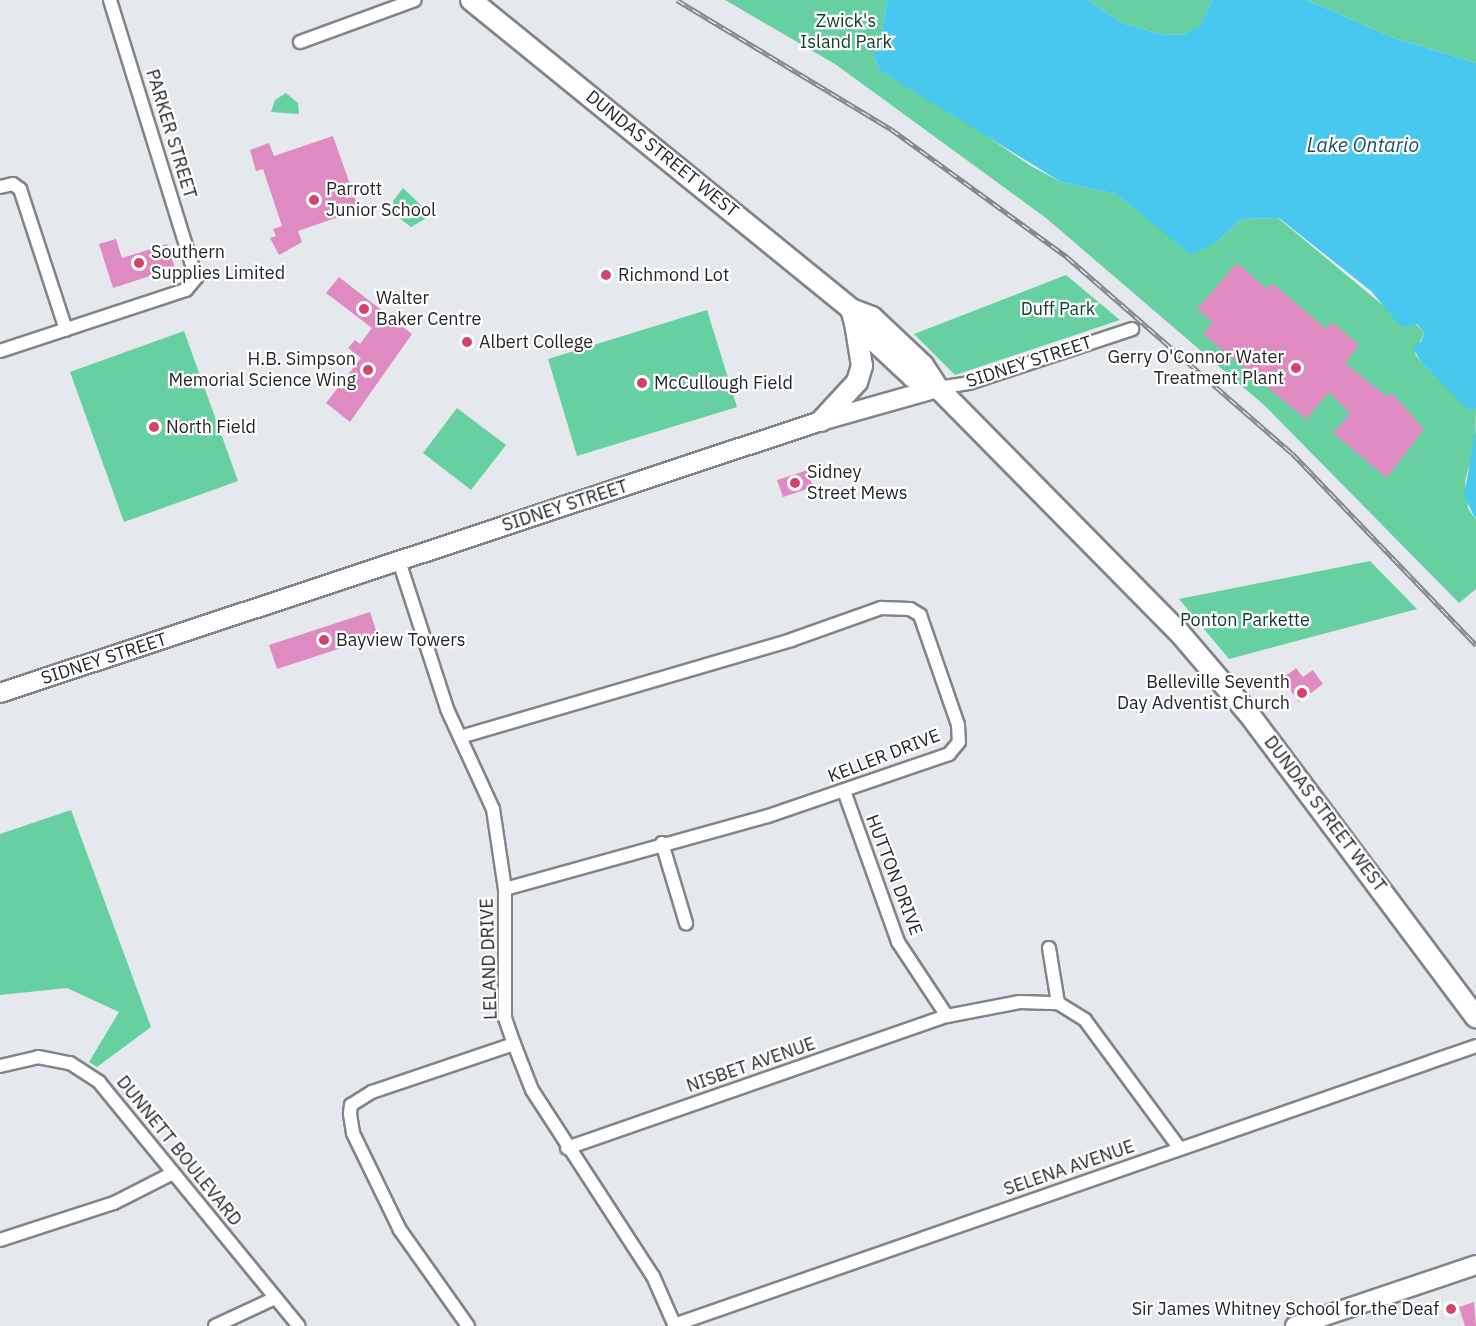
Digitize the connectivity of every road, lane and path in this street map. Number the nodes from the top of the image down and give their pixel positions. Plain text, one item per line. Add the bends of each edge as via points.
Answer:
1 (111, 0) edge
2 (415, 0) edge
3 (471, 0) edge
4 (300, 42) dead end
5 (0, 187) edge
6 (853, 316) junction
7 (1132, 329) dead end
8 (66, 330) junction
9 (0, 351) edge
10 (938, 388) junction
11 (821, 421) junction
12 (400, 564) junction
13 (0, 693) edge
14 (460, 737) junction
15 (844, 790) junction
16 (662, 843) junction
17 (504, 889) junction
18 (686, 923) dead end
19 (1049, 948) dead end
20 (1058, 1003) junction
21 (947, 1016) junction
22 (1476, 1017) edge
23 (514, 1044) junction
24 (1476, 1046) edge
25 (0, 1066) edge
26 (567, 1148) junction
27 (1180, 1149) junction
28 (173, 1173) junction
29 (0, 1240) edge
30 (1476, 1265) edge
31 (275, 1298) junction
32 (215, 1326) edge
33 (299, 1326) edge
34 (468, 1326) edge
35 (675, 1326) edge
36 (1295, 1326) edge

1 - 8 street, PARKER STREET via 196,278 186,290
2 - 4 street
3 - 6 main road, DUNDAS STREET WEST
5 - 8 street via 13,184 20,189
6 - 10 main road, DUNDAS STREET WEST via 913,377
6 - 11 main road via 862,366 857,382
7 - 10 street, SIDNEY STREET via 969,383
8 - 9 street
10 - 11 main road, SIDNEY STREET
10 - 22 main road, DUNDAS STREET WEST via 1178,631 1250,714
11 - 12 main road, SIDNEY STREET
12 - 13 main road, SIDNEY STREET
12 - 14 street, LELAND DRIVE
14 - 15 street, KELLER DRIVE via 791,640 881,608 910,609 920,615 958,725 959,742 949,754
14 - 17 street, LELAND DRIVE via 493,809
15 - 16 street, KELLER DRIVE
15 - 21 street, HUTTON DRIVE via 898,942
16 - 17 street, KELLER DRIVE
16 - 18 street
17 - 23 street, LELAND DRIVE via 505,1018
19 - 20 street
20 - 21 street via 1020,1002
20 - 27 street via 1085,1020
21 - 26 street, NISBET AVENUE
23 - 26 street, LELAND DRIVE via 531,1090
23 - 34 street via 372,1092 351,1105 353,1133 400,1230
24 - 27 street, SELENA AVENUE
25 - 28 street, DUNNETT BOULEVARD via 38,1057 86,1071
26 - 35 street, LELAND DRIVE via 653,1276
27 - 35 street, SELENA AVENUE
28 - 29 street via 114,1203
28 - 31 street, DUNNETT BOULEVARD
30 - 36 main road
31 - 32 street
31 - 33 street, DUNNETT BOULEVARD

